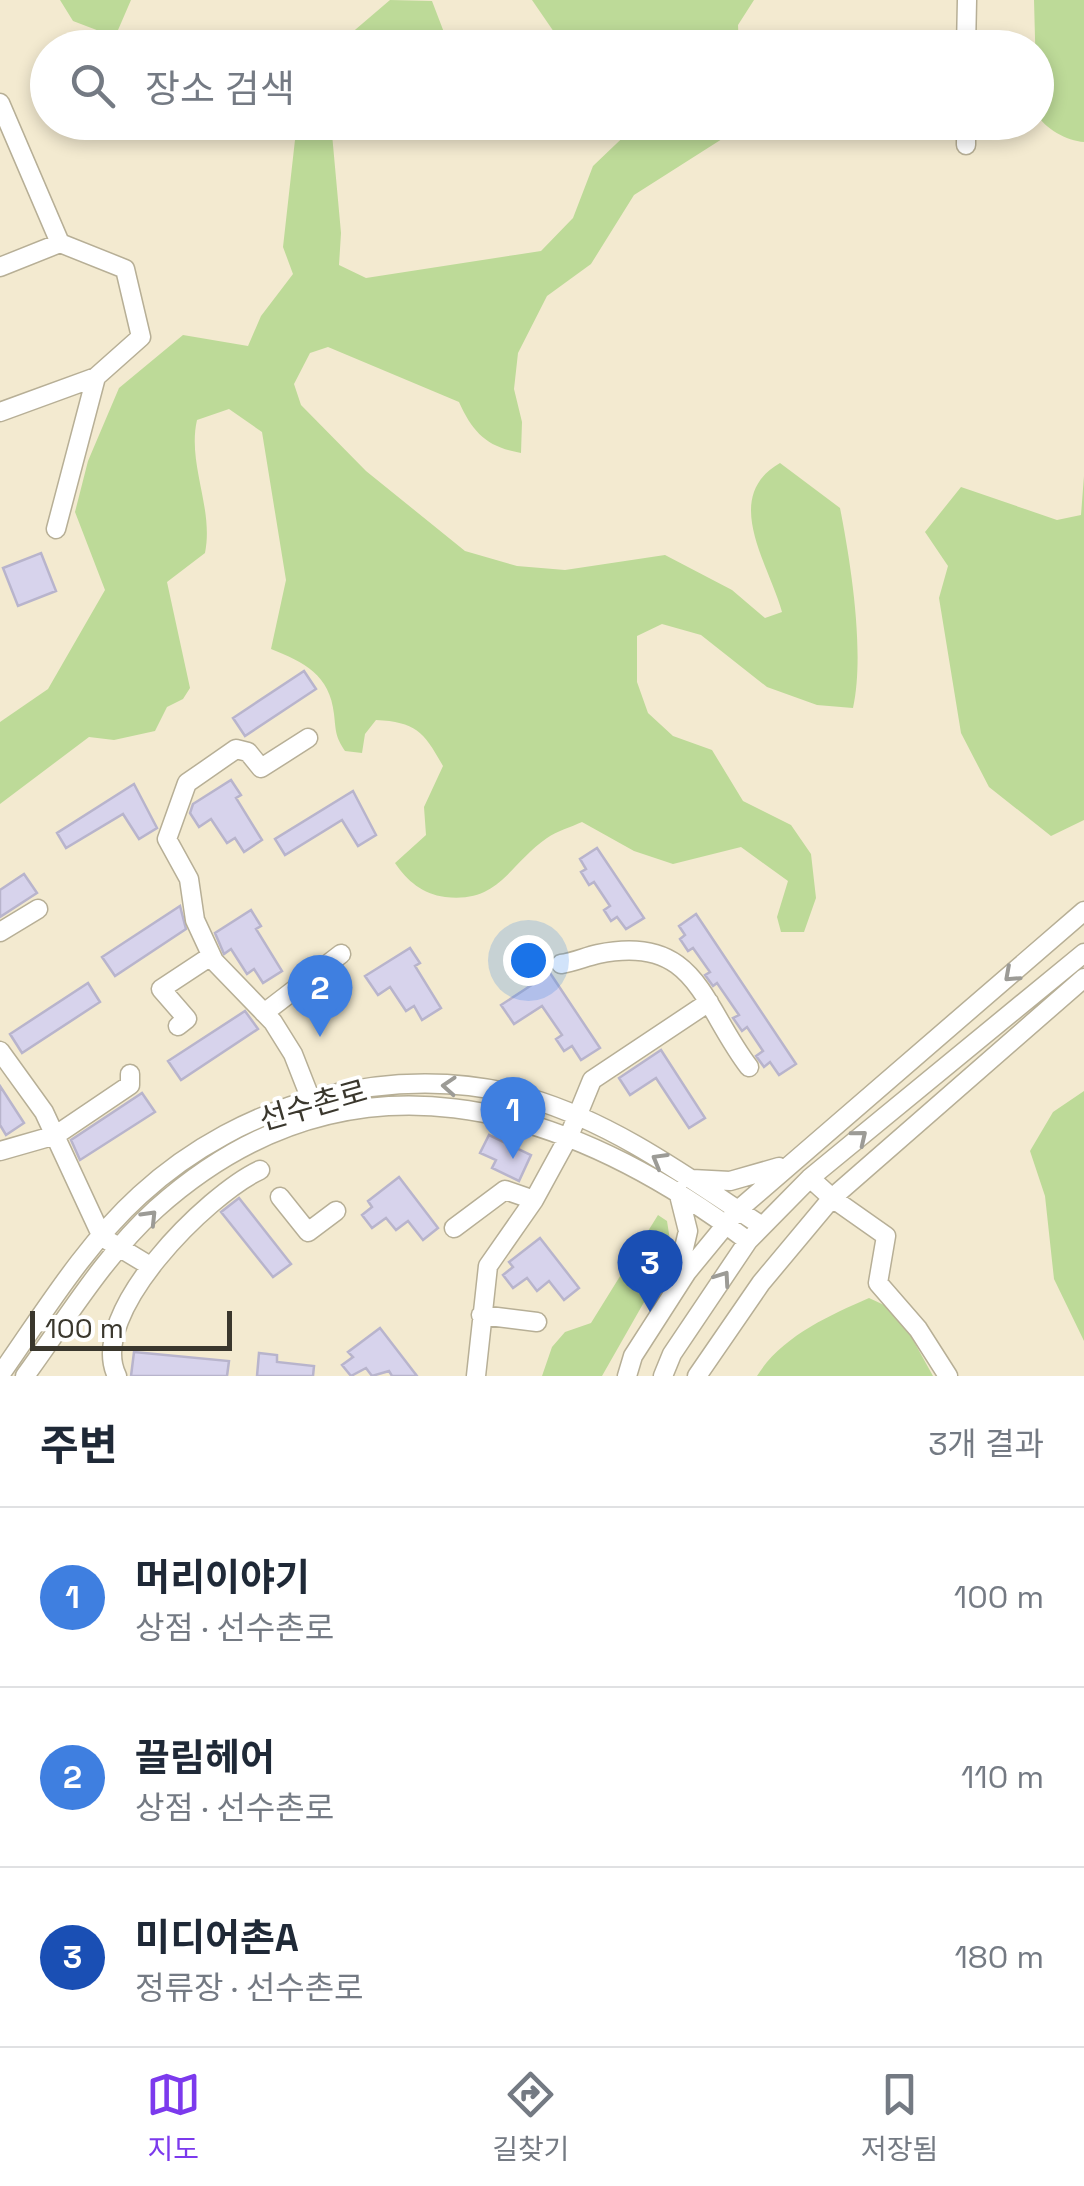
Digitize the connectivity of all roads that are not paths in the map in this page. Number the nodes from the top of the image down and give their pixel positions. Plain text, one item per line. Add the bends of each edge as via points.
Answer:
1 (966, 0) edge
2 (966, 30) edge
3 (0, 103) edge
4 (966, 140) edge
5 (966, 146) dead end
6 (60, 243) junction
7 (0, 267) edge
8 (96, 377) junction
9 (0, 412) edge
10 (56, 529) dead end
11 (308, 738) dead end
12 (38, 909) dead end
13 (1084, 911) edge
14 (0, 932) edge
15 (1084, 953) edge
16 (341, 954) dead end
17 (211, 956) junction
18 (560, 964) dead end
19 (1084, 978) edge
20 (709, 1002) junction
21 (264, 1013) junction
22 (178, 1026) dead end
23 (0, 1051) edge
24 (749, 1067) dead end
25 (130, 1074) dead end
26 (312, 1099) junction
27 (576, 1116) junction
28 (318, 1120) junction
29 (56, 1135) junction
30 (569, 1136) junction
31 (0, 1151) edge
32 (788, 1162) junction
33 (260, 1170) dead end
34 (810, 1178) junction
35 (684, 1185) junction
36 (280, 1196) dead end
37 (832, 1198) junction
38 (534, 1200) junction
39 (336, 1211) dead end
40 (732, 1217) junction
41 (762, 1226) junction
42 (454, 1228) dead end
43 (102, 1237) junction
44 (748, 1241) junction
45 (121, 1248) junction
46 (150, 1266) junction
47 (674, 1293) junction
48 (481, 1315) junction
49 (537, 1322) dead end
50 (0, 1375) edge
51 (25, 1376) edge
52 (117, 1376) edge
53 (476, 1376) edge
54 (627, 1376) edge
55 (664, 1376) edge
56 (697, 1376) edge
57 (948, 1376) edge

1 - 2 street
3 - 6 street
4 - 5 street
6 - 7 street
6 - 8 street via 126,269 140,336
8 - 9 street
8 - 10 street
11 - 17 street via 260,768 248,752 236,749 187,783 168,839 189,880
12 - 14 street
13 -> 32 street
34 -> 15 street
16 - 21 street
17 - 21 street
17 - 22 street via 161,989 187,1019
18 - 20 street via 634,952 676,960
19 - 37 street
20 - 24 street
20 - 27 street via 592,1080
21 - 26 street via 293,1054
23 - 29 street
25 - 29 street via 130,1085
27 -> 26 street, 선수촌로 via 532,1099 452,1085 386,1085
26 - 28 street
26 - 43 street, 선수촌로 via 261,1117 172,1168
27 - 30 street
35 -> 27 street, 선수촌로
28 - 30 street, 선수촌로 via 362,1109 450,1106
45 -> 28 street, 선수촌로 via 174,1194 224,1160
29 - 31 street
29 - 43 street
30 - 35 street, 선수촌로
30 - 38 street
32 - 35 street via 730,1181
32 - 40 street
33 - 46 street via 195,1214
34 - 37 street
34 - 41 street
35 - 40 street, 선수촌로
35 - 47 street via 688,1231
36 - 39 street via 308,1232
37 - 56 street via 761,1283
37 - 57 street via 886,1236 878,1283
38 - 42 street via 506,1190
38 - 48 street via 488,1266
40 - 41 street, 선수촌로
40 - 44 street, 선수촌로
40 - 47 street
41 - 44 street
43 - 45 street
43 - 50 street, 선수촌로
55 -> 44 street
45 - 46 street
45 - 51 street, 선수촌로
46 - 52 street via 115,1334 110,1356
47 - 54 street
48 - 49 street
48 - 53 street

